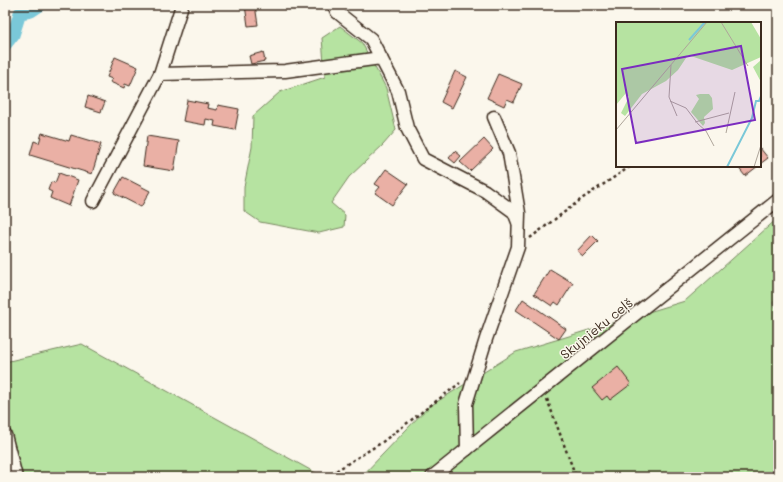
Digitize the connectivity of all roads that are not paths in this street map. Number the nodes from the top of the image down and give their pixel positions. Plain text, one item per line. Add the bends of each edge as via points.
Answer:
1 (182, 5) edge
2 (334, 5) edge
3 (381, 58) junction
4 (160, 74) junction
5 (494, 116) dead end
6 (778, 200) edge
7 (93, 201) dead end
8 (519, 224) junction
9 (5, 435) edge
10 (467, 449) junction
11 (16, 477) edge
12 (432, 477) edge

1 - 4 street
2 - 3 street via 337,12 371,39
3 - 4 street via 285,71
3 - 8 street via 398,91 407,128 423,159 484,192 514,212
4 - 7 street
5 - 8 street via 509,153
6 - 10 street, Skujnieku ceļš
8 - 10 street via 518,247 466,404
9 - 11 street
10 - 12 street, Skujnieku ceļš

